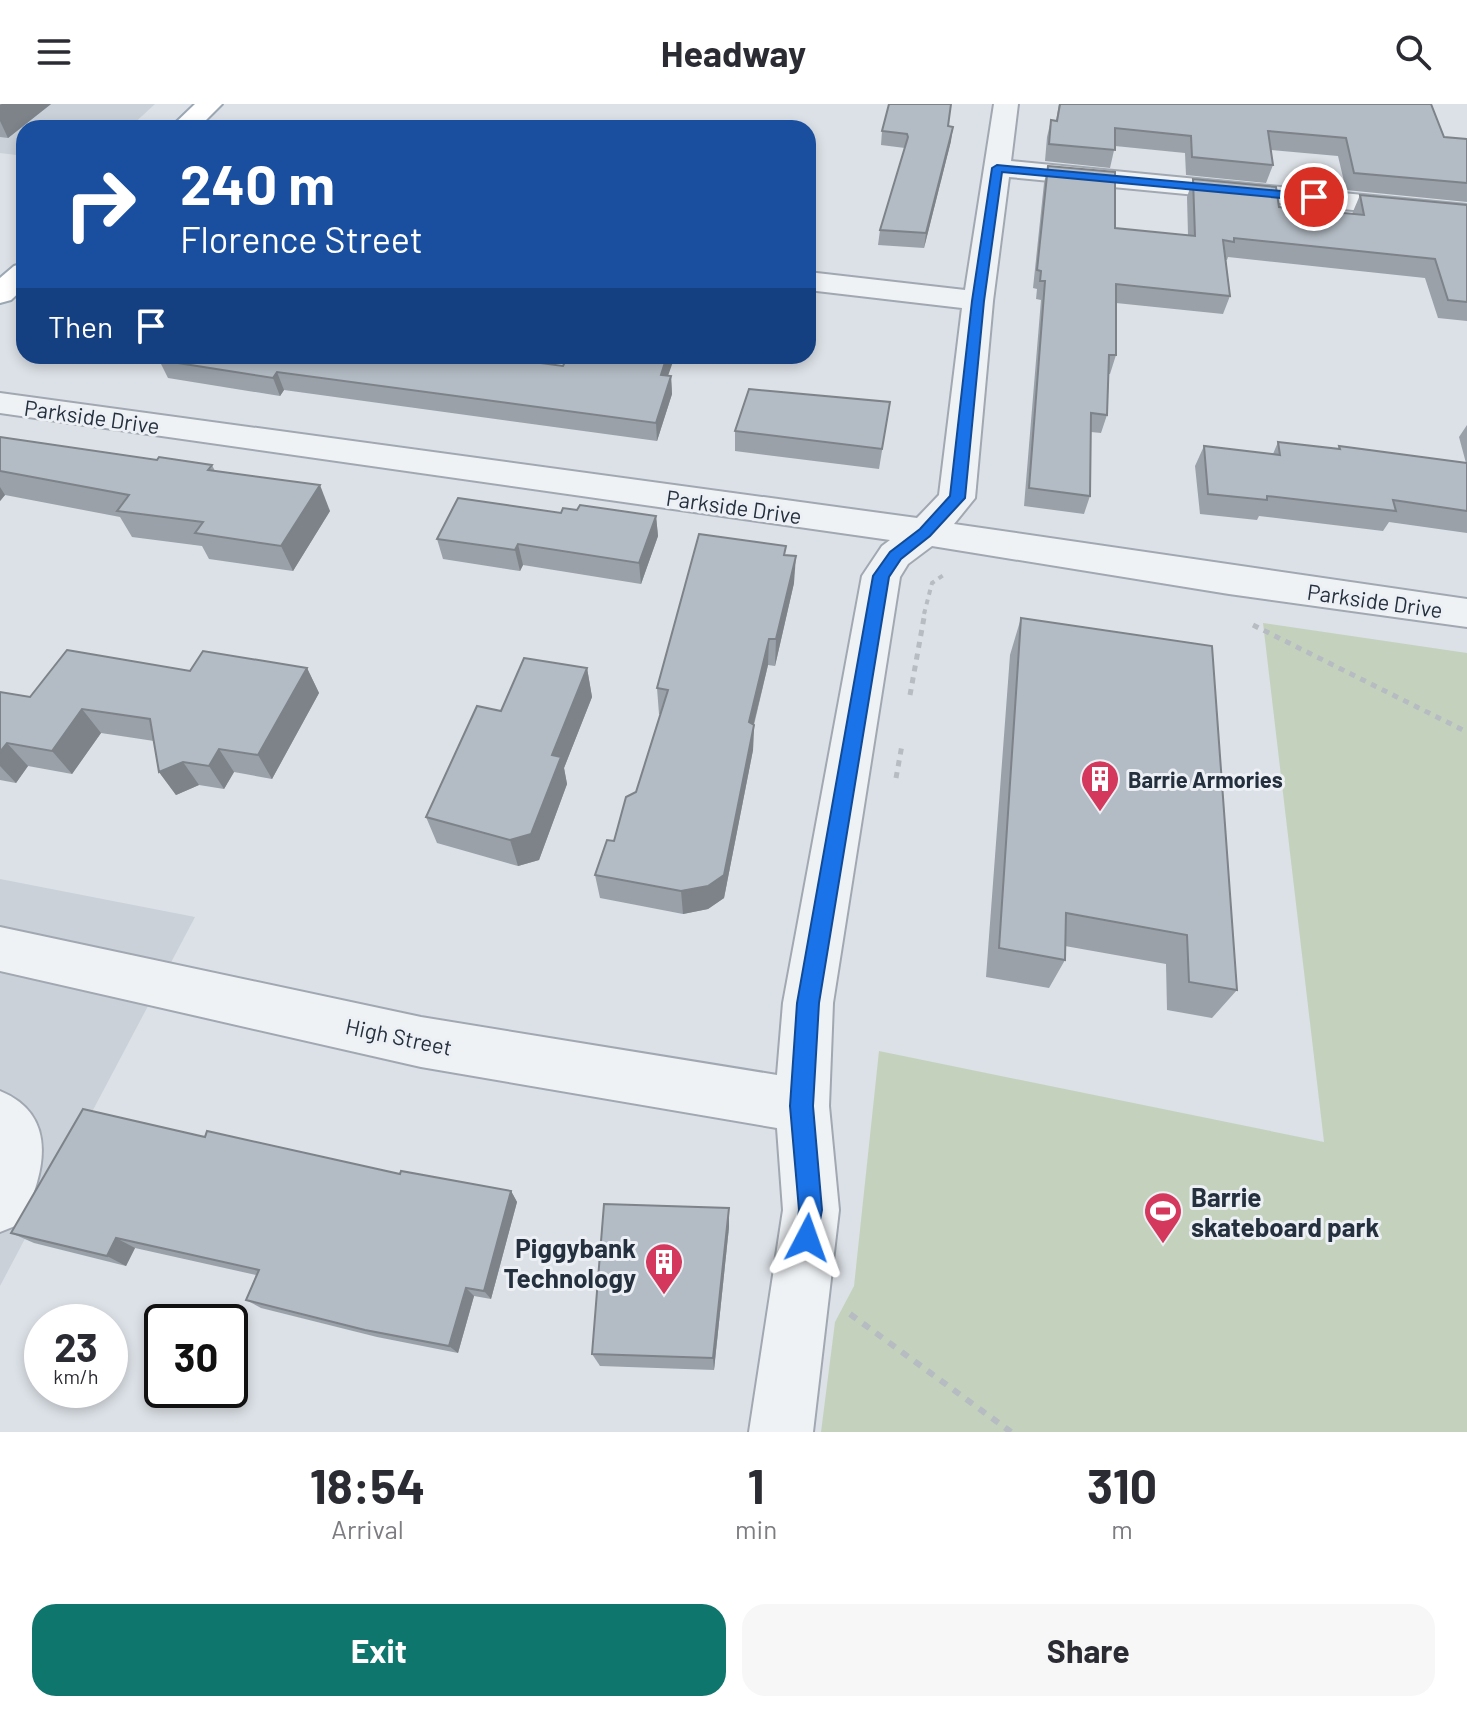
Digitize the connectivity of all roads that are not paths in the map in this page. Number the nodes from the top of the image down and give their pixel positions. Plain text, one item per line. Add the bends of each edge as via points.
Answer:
1 (210, 104) edge
2 (1006, 104) edge
3 (192, 120) edge
4 (997, 168) junction
5 (1467, 213) edge
6 (16, 279) edge
7 (816, 282) edge
8 (0, 294) edge
9 (978, 301) junction
10 (0, 403) edge
11 (938, 550) junction
12 (1467, 613) edge
13 (0, 949) edge
14 (802, 1106) junction
15 (0, 1118) edge
16 (0, 1204) edge
17 (781, 1432) edge

1 - 3 main road
2 - 4 street
4 - 5 street
4 - 9 street
6 - 8 main road
7 - 9 street
9 - 11 street via 957,498
10 - 11 street, Parkside Drive
11 - 12 street, Parkside Drive via 1221,579
11 - 14 street via 895,555 881,576 808,1003
13 - 14 street, High Street via 421,1042
14 - 17 street via 811,1210
15 - 16 street via 8,1124 17,1151

